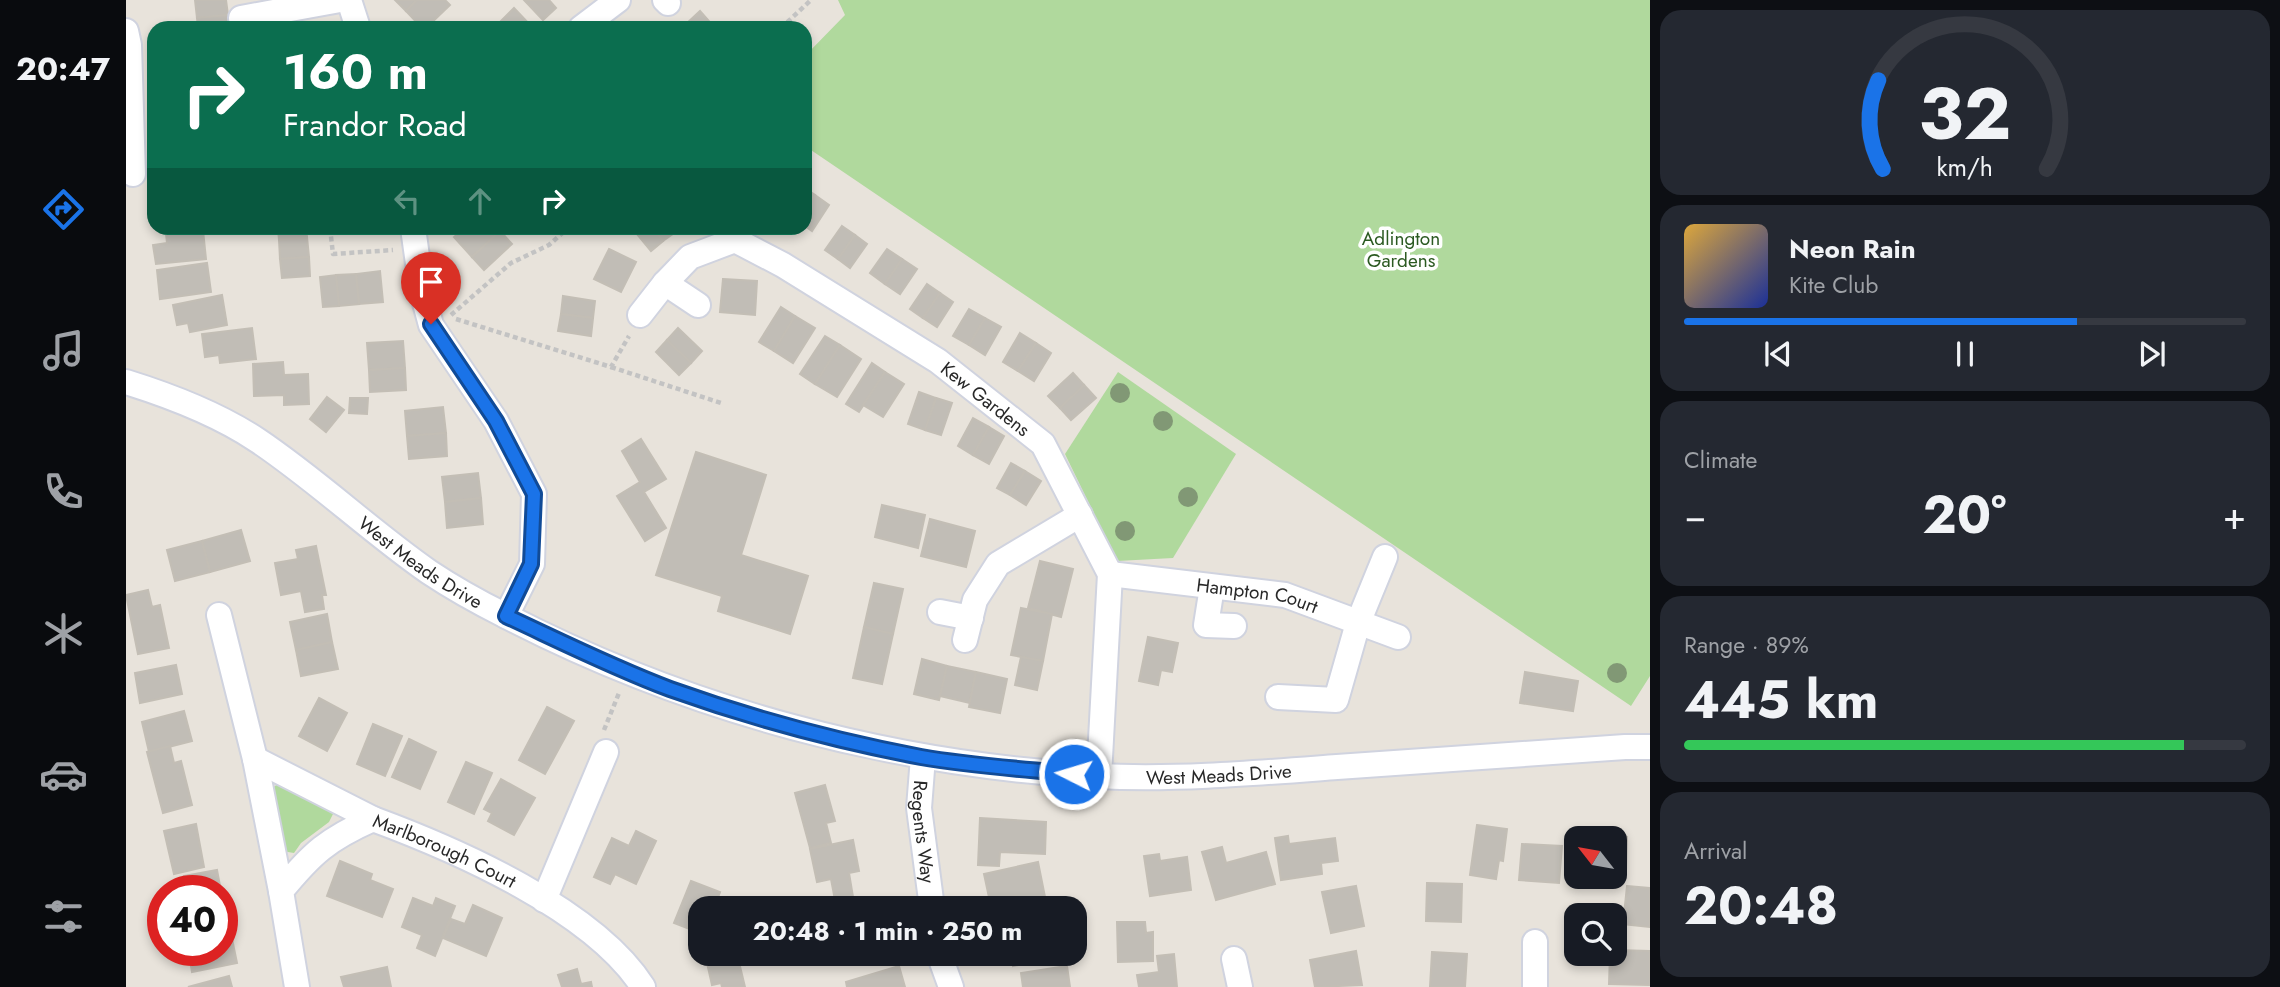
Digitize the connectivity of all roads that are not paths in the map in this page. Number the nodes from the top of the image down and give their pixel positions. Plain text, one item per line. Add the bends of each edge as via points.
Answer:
1 (340, 0) edge
2 (349, 0) edge
3 (618, 0) edge
4 (241, 18) dead end
5 (356, 21) edge
6 (590, 21) edge
7 (127, 41) edge
8 (133, 174) dead end
9 (414, 238) edge
10 (666, 282) junction
11 (698, 305) dead end
12 (640, 315) road end
13 (126, 382) edge
14 (1080, 515) junction
15 (1385, 557) dead end
16 (1110, 574) junction
17 (1212, 587) junction
18 (940, 612) dead end
19 (219, 615) dead end
20 (506, 616) junction
21 (1358, 623) junction
22 (1234, 626) dead end
23 (1398, 637) dead end
24 (1278, 697) dead end
25 (1650, 747) edge
26 (606, 752) road end
27 (923, 757) junction
28 (255, 759) junction
29 (1098, 776) junction
30 (373, 819) junction
31 (281, 891) junction
32 (930, 896) edge
33 (544, 900) junction
34 (1535, 942) dead end
35 (1234, 959) dead end
36 (943, 966) edge
37 (297, 987) edge
38 (643, 987) edge
39 (951, 987) edge
40 (1240, 987) edge
41 (1535, 987) edge

1 - 4 street
2 - 5 street
3 - 6 street
7 - 8 street
9 - 20 street via 431,324 496,421 534,494 531,564
10 - 11 street
10 - 12 street, Kew Gardens
10 - 14 street, Kew Gardens via 690,257 736,240 783,265 938,360 1042,444
13 - 20 street, West Meads Drive via 184,401 256,439 431,573
14 - 16 street, Kew Gardens
14 - 18 street via 998,564 975,600 968,629
15 - 21 street
16 - 17 street, Hampton Court
16 - 29 street
17 - 21 street, Hampton Court via 1285,595
17 - 22 street via 1206,625
19 - 28 street
20 - 27 street, West Meads Drive via 672,690 851,742
21 - 23 street, Hampton Court
21 - 24 street via 1336,700
25 - 29 street, West Meads Drive via 1221,775
26 - 33 street
27 - 29 street, West Meads Drive
27 - 32 street, Regents Way via 919,808
28 - 30 street
28 - 31 street
30 - 31 street, Marlborough Court via 342,833 309,857
30 - 33 street, Marlborough Court via 419,836
31 - 37 street
33 - 38 street, Marlborough Court via 611,947
34 - 41 street
35 - 40 street
36 - 39 street

